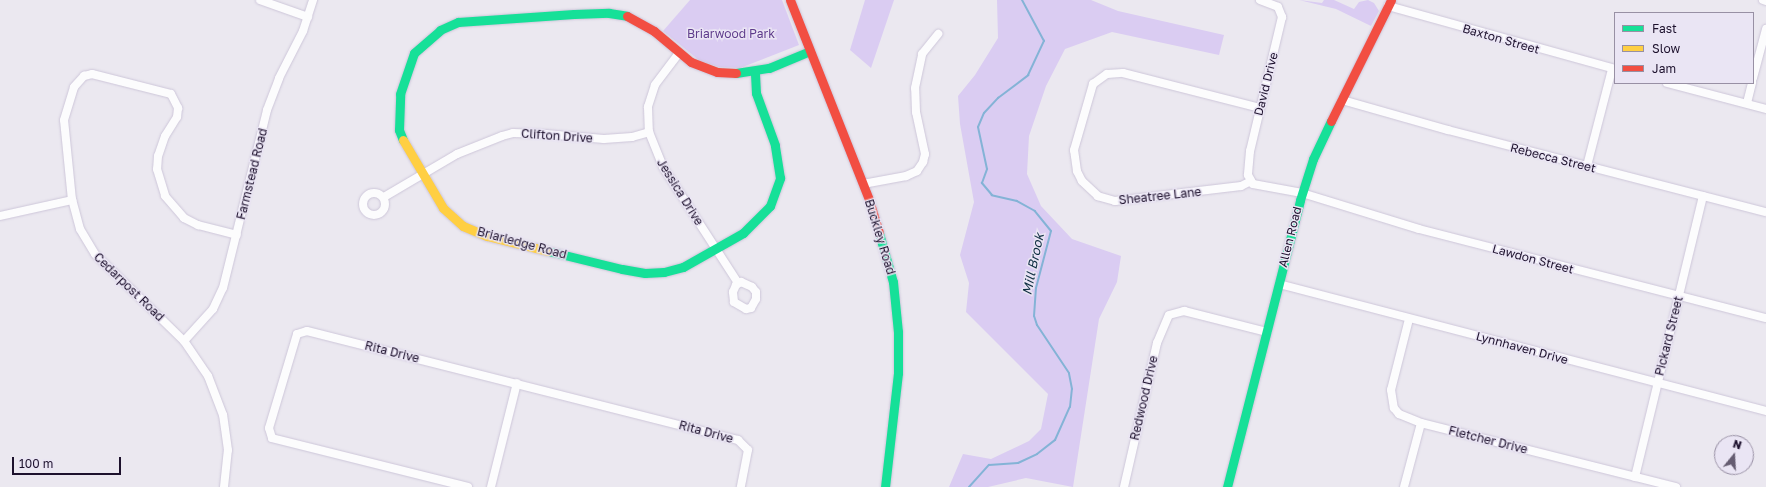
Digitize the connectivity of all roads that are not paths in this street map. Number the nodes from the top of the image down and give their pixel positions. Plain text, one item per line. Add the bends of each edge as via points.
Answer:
1 (260, 0) edge
2 (313, 0) edge
3 (790, 0) edge
4 (1260, 0) edge
5 (1763, 0) edge
6 (1766, 1) edge
7 (1390, 3) edge
8 (308, 17) junction
9 (1766, 29) edge
10 (938, 34) dead end
11 (810, 51) junction
12 (679, 53) junction
13 (1614, 69) edge
14 (755, 72) junction
15 (1754, 74) edge
16 (1671, 84) edge
17 (1752, 84) edge
18 (1342, 100) junction
19 (1747, 103) junction
20 (1260, 108) junction
21 (1766, 109) edge
22 (649, 132) junction
23 (1587, 166) junction
24 (422, 175) junction
25 (1251, 181) junction
26 (863, 184) junction
27 (1302, 193) junction
28 (1703, 196) junction
29 (384, 197) dead end
30 (72, 200) junction
31 (1766, 212) edge
32 (0, 216) edge
33 (237, 235) junction
34 (716, 248) junction
35 (738, 283) dead end
36 (1279, 284) junction
37 (1679, 296) junction
38 (1766, 318) edge
39 (1408, 319) junction
40 (1267, 332) junction
41 (184, 341) junction
42 (517, 384) junction
43 (1657, 384) junction
44 (1766, 411) edge
45 (1421, 423) junction
46 (1635, 477) junction
47 (224, 487) edge
48 (468, 487) edge
49 (491, 487) edge
50 (740, 487) edge
51 (885, 487) edge
52 (1124, 487) edge
53 (1227, 487) edge
54 (1404, 487) edge
55 (1676, 487) edge

1 - 8 street
2 - 8 street, Farmstead Road
3 - 11 street, Buckley Road
4 - 20 street, David Drive via 1278,7 1282,17
5 - 6 street
7 - 13 street, Baxton Street
7 - 18 street, Allen Road
8 - 33 street, Farmstead Road via 267,110
9 - 15 street
10 - 26 street via 922,54 915,88 916,112 925,154 923,162 917,171 906,176
11 - 14 street, Briarledge Road
11 - 26 street, Buckley Road
12 - 14 street, Briarledge Road via 691,62 717,72
12 - 22 street, Jessica Drive via 655,85 648,107
12 - 24 street, Briarledge Road via 643,22 609,13 449,25 422,44 414,53 400,94 399,130 406,149
13 - 23 street
14 - 34 street, Briarledge Road via 756,93 775,145 780,178 770,206 757,221
16 - 19 street
17 - 19 street
18 - 23 street, Rebecca Street
18 - 27 street, Allen Road via 1313,160
19 - 21 street
20 - 25 street, David Drive via 1250,151 1248,175
20 - 25 street, Sheatree Lane via 1123,73 1106,74 1093,84 1074,150 1077,171 1082,181 1098,196 1115,201 1241,186
22 - 24 street, Clifton Drive via 632,137 604,139 513,133 457,154
22 - 34 street, Jessica Drive via 663,167
23 - 28 street, Rebecca Street
24 - 29 street, Clifton Drive
24 - 34 street, Briarledge Road via 452,218 464,226 494,237 645,273 683,267
25 - 27 street via 1258,186
26 - 51 street, Buckley Road via 889,261 898,332 898,373
27 - 36 street, Allen Road
27 - 37 street, Lawdon Street via 1426,231
28 - 31 street, Rebecca Street
28 - 37 street, Pickard Street
30 - 32 street
30 - 33 street, Cedarpost Road via 64,120 74,87 84,76 92,74 163,91 175,99 177,117 165,136 158,156 157,169 165,196 184,218
30 - 41 street, Cedarpost Road via 80,229 95,254
33 - 41 street, Farmstead Road via 223,288 213,310
34 - 35 street, Jessica Drive
36 - 39 street, Lynnhaven Drive
36 - 40 street, Allen Road
37 - 38 street, Lawdon Street
37 - 43 street, Pickard Street
39 - 43 street, Lynnhaven Drive
39 - 45 street, Fletcher Drive via 1391,390 1391,400 1399,414
40 - 52 street, Redwood Drive via 1184,311 1172,314 1165,320 1157,343
40 - 53 street, Allen Road
41 - 47 street, Cedarpost Road via 208,376 223,415 228,450
42 - 48 street, Rita Drive via 307,331 301,332 294,339 269,428 272,438
42 - 49 street
42 - 50 street, Rita Drive via 738,440 748,450
43 - 44 street, Lynnhaven Drive
43 - 46 street, Pickard Street
45 - 46 street, Fletcher Drive
45 - 54 street
46 - 55 street, Fletcher Drive

